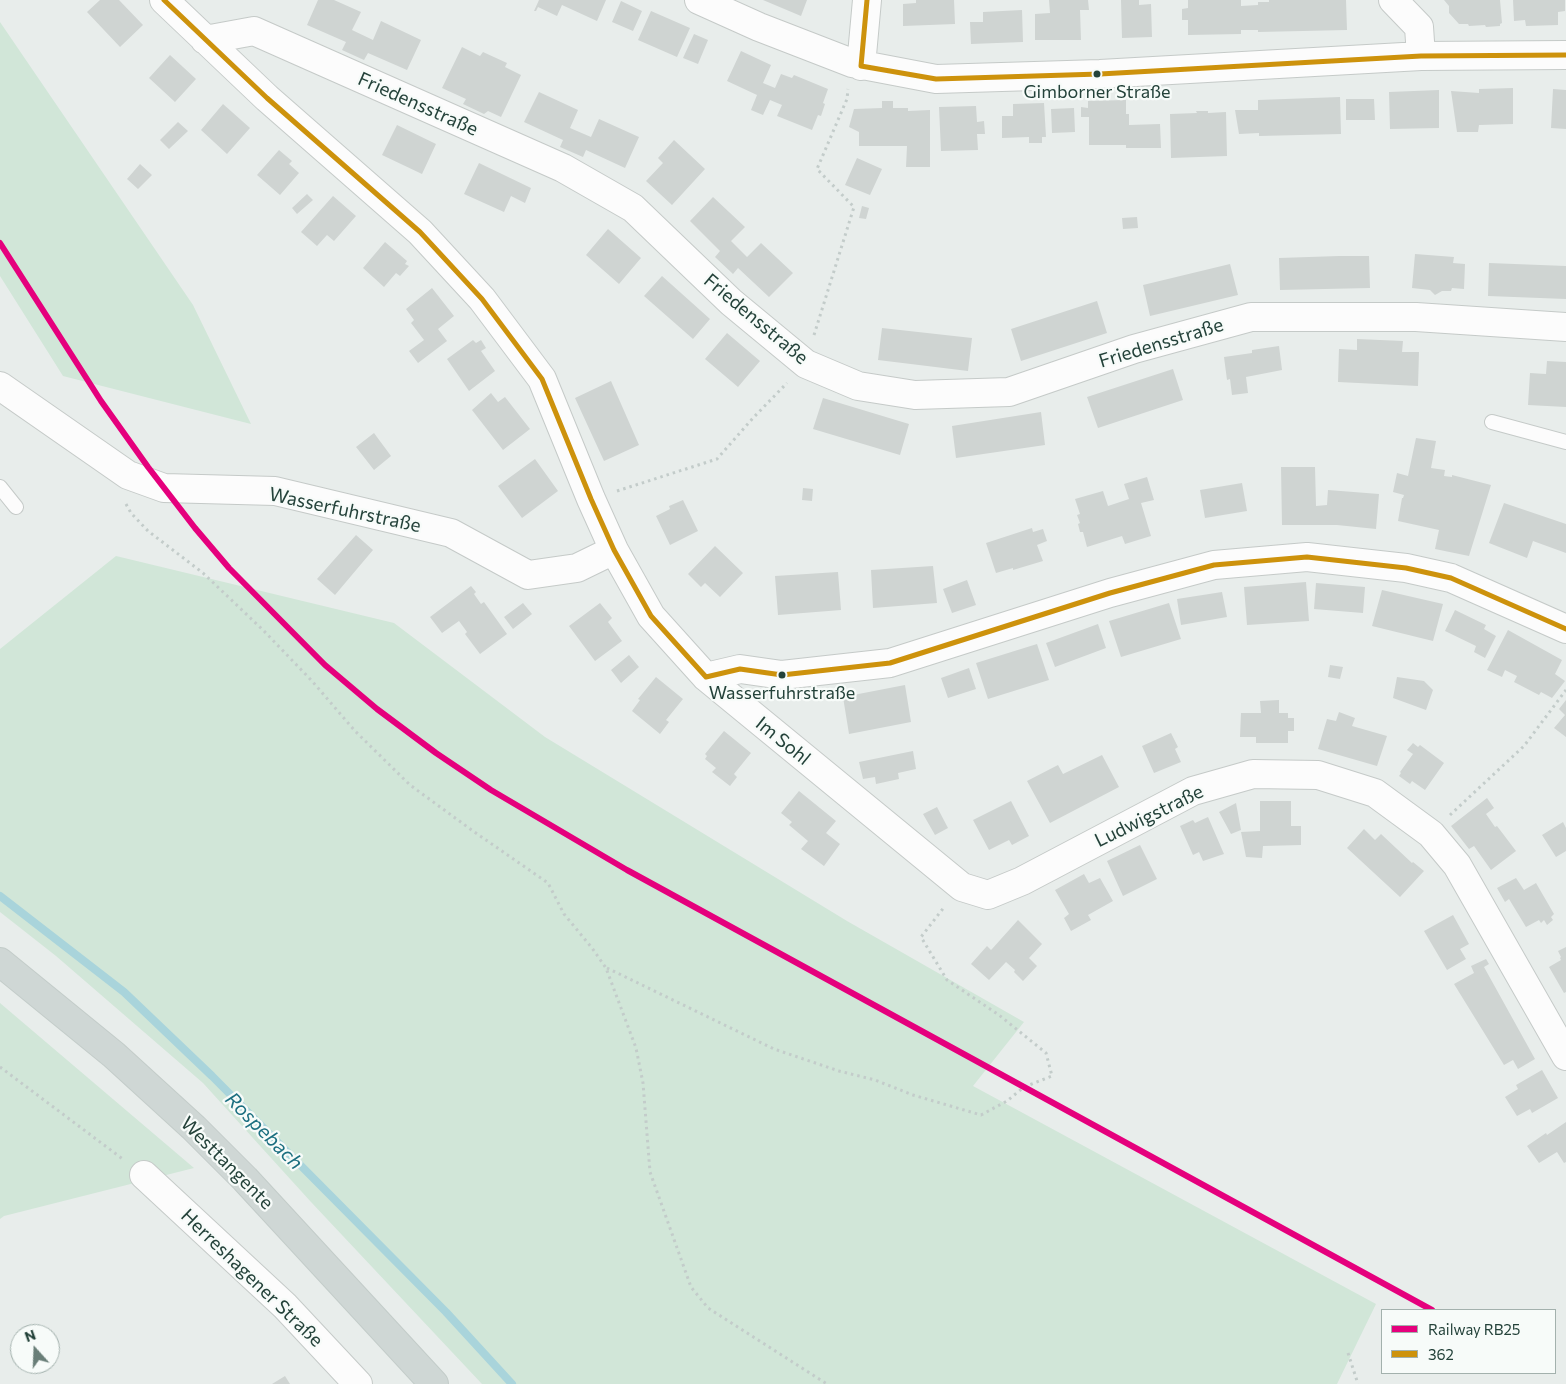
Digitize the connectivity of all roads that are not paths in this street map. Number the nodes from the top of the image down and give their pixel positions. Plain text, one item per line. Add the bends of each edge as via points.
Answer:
1 (164, 0) edge
2 (699, 0) edge
3 (868, 0) edge
4 (1393, 0) edge
5 (205, 40) junction
6 (1421, 56) junction
7 (1566, 56) edge
8 (857, 65) junction
9 (1566, 327) edge
10 (0, 386) edge
11 (1492, 422) dead end
12 (1566, 442) edge
13 (0, 487) edge
14 (16, 506) dead end
15 (614, 550) junction
16 (1566, 629) edge
17 (706, 677) junction
18 (962, 887) joint
19 (0, 962) edge
20 (1566, 1056) edge
21 (144, 1175) road end
22 (358, 1384) edge
23 (434, 1384) edge

1 - 5 street, Im Sohl
2 - 8 street
3 - 8 street
4 - 6 street via 1418,27
5 - 9 street, Friedensstraße via 254,31 563,168 633,208 731,302 806,364 858,386 915,395 1009,392 1134,349 1251,317 1416,317
5 - 15 street, Im Sohl via 420,232 482,299 542,379
6 - 7 street
6 - 8 street via 1110,74 936,79
10 - 15 street, Wasserfuhrstraße via 128,475 164,488 275,492 450,533 528,575 577,568
11 - 12 lane
13 - 14 lane
15 - 17 street, Im Sohl via 651,616
16 - 17 street via 1452,578 1406,568 1307,557 1214,565 1110,593 890,663 782,675 740,669
17 - 18 street, Im Sohl
18 - 20 street, Ludwigstraße via 988,895 1022,881 1193,791 1253,774 1318,775 1375,792 1431,834 1457,865
19 - 23 main road, Westtangente via 114,1055 200,1135 245,1179
21 - 22 street, Herreshagener Straße via 285,1306

